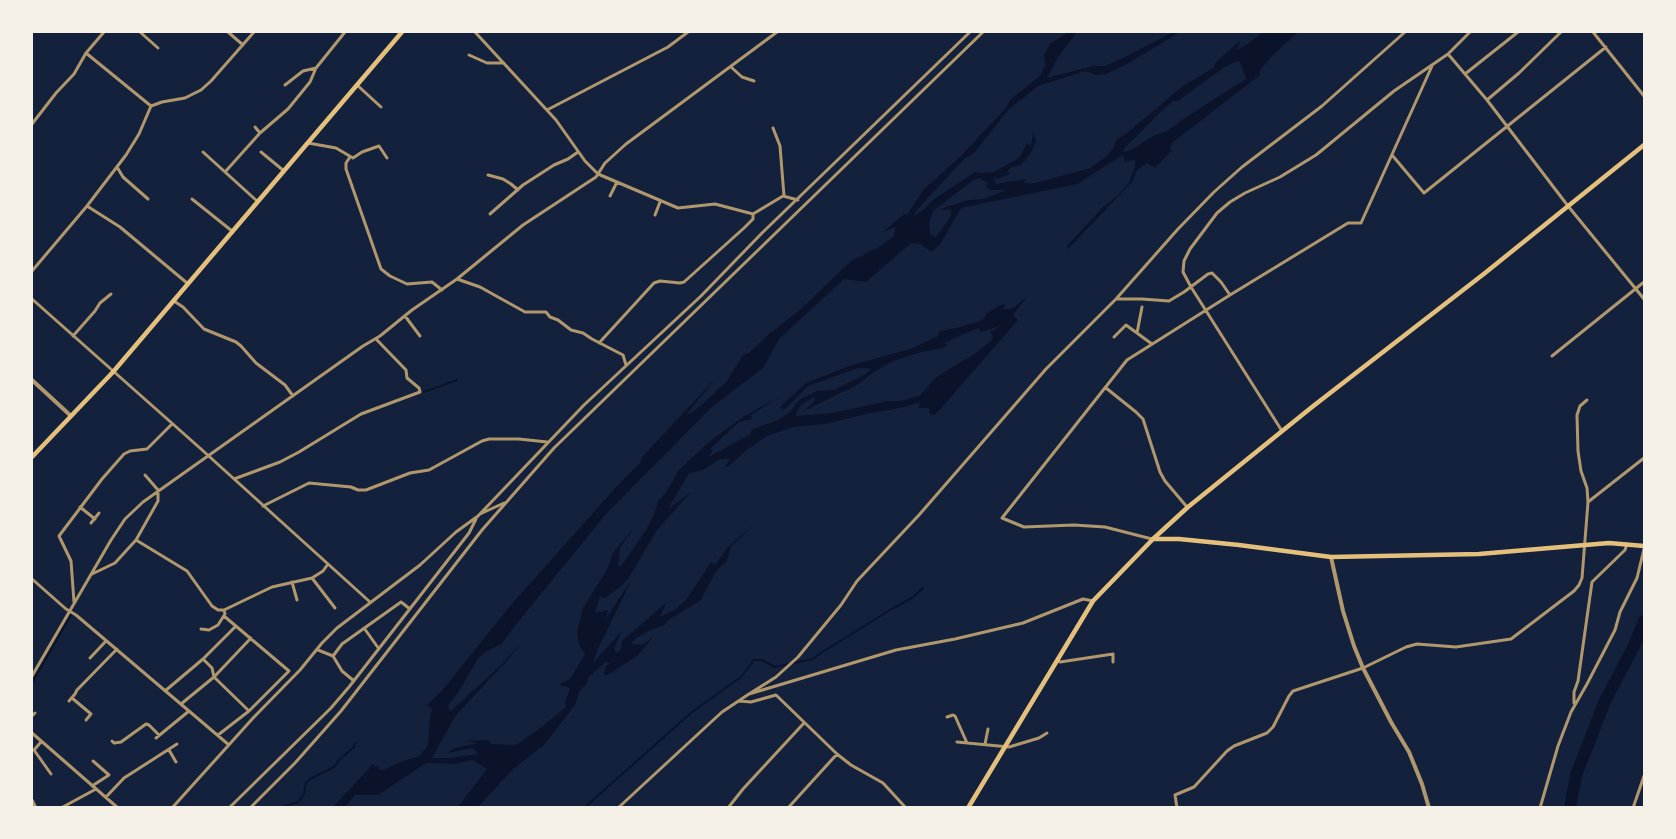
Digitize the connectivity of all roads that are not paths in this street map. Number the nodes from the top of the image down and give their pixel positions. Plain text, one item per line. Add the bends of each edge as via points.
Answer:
1 (104, 32) edge
2 (140, 32) edge
3 (228, 32) edge
4 (254, 32) edge
5 (345, 32) edge
6 (402, 32) edge
7 (475, 32) edge
8 (688, 32) edge
9 (777, 32) edge
10 (970, 32) edge
11 (983, 32) edge
12 (1405, 32) edge
13 (1470, 32) edge
14 (1518, 32) edge
15 (1561, 32) edge
16 (1593, 32) edge
17 (243, 45) junction
18 (1606, 47) junction
19 (158, 48) dead end
20 (86, 53) junction
21 (1448, 54) junction
22 (469, 56) dead end
23 (504, 63) junction
24 (730, 66) junction
25 (1432, 66) junction
26 (316, 68) junction
27 (1465, 74) junction
28 (754, 81) dead end
29 (285, 85) dead end
30 (357, 85) junction
31 (1644, 96) edge
32 (1487, 100) junction
33 (151, 106) junction
34 (381, 106) dead end
35 (547, 110) junction
36 (32, 124) edge
37 (1507, 126) junction
38 (255, 127) dead end
39 (773, 128) dead end
40 (260, 133) junction
41 (308, 143) junction
42 (1644, 145) edge
43 (203, 152) dead end
44 (261, 152) dead end
45 (579, 152) junction
46 (1392, 155) junction
47 (350, 157) junction
48 (387, 158) dead end
49 (117, 167) junction
50 (284, 171) junction
51 (225, 172) junction
52 (598, 174) junction
53 (488, 175) dead end
54 (617, 182) junction
55 (518, 190) junction
56 (610, 196) dead end
57 (784, 196) junction
58 (192, 199) dead end
59 (148, 200) dead end
60 (798, 200) junction
61 (258, 201) junction
62 (660, 202) junction
63 (87, 206) junction
64 (1568, 206) junction
65 (490, 214) dead end
66 (753, 214) junction
67 (655, 215) dead end
68 (232, 231) junction
69 (32, 271) edge
70 (457, 279) junction
71 (1644, 282) edge
72 (187, 283) junction
73 (1191, 287) junction
74 (1636, 289) junction
75 (442, 290) junction
76 (111, 294) dead end
77 (1230, 295) junction
78 (32, 299) edge
79 (1116, 299) junction
80 (1644, 299) edge
81 (173, 300) junction
82 (1142, 307) dead end
83 (1205, 311) junction
84 (405, 316) junction
85 (1137, 333) junction
86 (73, 336) junction
87 (420, 336) dead end
88 (1114, 337) dead end
89 (376, 339) junction
90 (598, 342) junction
91 (1152, 345) junction
92 (1552, 356) dead end
93 (626, 365) junction
94 (112, 372) junction
95 (32, 380) edge
96 (1106, 388) junction
97 (293, 396) junction
98 (1587, 400) dead end
99 (71, 416) junction
100 (172, 424) junction
101 (1282, 431) junction
102 (548, 442) junction
103 (208, 456) junction
104 (32, 457) edge
105 (1644, 458) edge
106 (145, 475) dead end
107 (234, 479) junction
108 (158, 490) junction
109 (506, 502) junction
110 (1588, 502) junction
111 (263, 506) junction
112 (80, 507) junction
113 (1188, 507) junction
114 (99, 513) dead end
115 (478, 516) junction
116 (94, 519) junction
117 (91, 523) dead end
118 (1153, 539) junction
119 (136, 540) junction
120 (1627, 544) junction
121 (1583, 546) junction
122 (1644, 548) edge
123 (1331, 557) junction
124 (328, 564) junction
125 (90, 575) junction
126 (312, 578) junction
127 (32, 579) edge
128 (292, 582) junction
129 (297, 600) dead end
130 (1093, 601) junction
131 (370, 602) junction
132 (74, 603) junction
133 (335, 608) dead end
134 (410, 609) junction
135 (224, 610) junction
136 (69, 611) junction
137 (224, 616) junction
138 (236, 626) junction
139 (364, 628) junction
140 (201, 629) dead end
141 (251, 638) junction
142 (106, 641) junction
143 (117, 649) junction
144 (379, 649) junction
145 (317, 650) junction
146 (333, 656) junction
147 (90, 658) dead end
148 (203, 659) junction
149 (1057, 660) junction
150 (1113, 662) dead end
151 (1363, 668) junction
152 (84, 675) dead end
153 (32, 676) edge
154 (213, 678) junction
155 (88, 679) junction
156 (354, 681) junction
157 (165, 690) junction
158 (749, 694) junction
159 (738, 701) junction
160 (181, 704) junction
161 (1574, 705) junction
162 (189, 711) junction
163 (249, 711) junction
164 (947, 717) dead end
165 (86, 720) dead end
166 (804, 723) junction
167 (988, 729) dead end
168 (1047, 733) dead end
169 (32, 734) edge
170 (218, 735) junction
171 (112, 741) dead end
172 (41, 742) junction
173 (957, 742) dead end
174 (967, 743) junction
175 (177, 744) dead end
176 (229, 745) junction
177 (984, 745) junction
178 (1005, 747) junction
179 (169, 750) junction
180 (837, 754) junction
181 (93, 761) dead end
182 (176, 762) dead end
183 (51, 774) dead end
184 (1644, 776) edge
185 (92, 786) junction
186 (96, 789) junction
187 (106, 797) junction
188 (32, 800) edge
189 (36, 807) edge
190 (61, 807) edge
191 (118, 807) edge
192 (172, 807) edge
193 (229, 807) edge
194 (250, 807) edge
195 (618, 807) edge
196 (728, 807) edge
197 (788, 807) edge
198 (906, 807) edge
199 (968, 807) edge
200 (1178, 807) edge
201 (1429, 807) edge
202 (1540, 807) edge
203 (1633, 807) edge

1 - 20 street
2 - 19 street
3 - 17 street
4 - 17 street
5 - 26 street
6 - 30 main road
7 - 23 street
8 - 35 street via 669,47
9 - 24 street
10 - 60 street
11 - 109 street via 574,428
12 - 79 street via 1323,106 1214,192
13 - 21 street
14 - 27 street
15 - 32 street
16 - 18 street
17 - 33 street via 201,90
18 - 31 street
18 - 37 street
20 - 33 street
20 - 36 street via 74,74
21 - 25 street
21 - 27 street
22 - 23 street via 487,63
23 - 35 street
24 - 28 street
24 - 52 street via 626,144 604,163
25 - 46 street
25 - 73 street via 1394,91 1316,155 1245,193 1217,213 1184,261
26 - 29 street via 303,71
26 - 40 street via 288,109
27 - 32 street
30 - 34 street
30 - 41 main road
32 - 37 street
33 - 49 street
35 - 45 street
37 - 46 street via 1424,193
37 - 64 street
38 - 40 street
39 - 57 street via 780,146
40 - 51 street
41 - 47 street via 336,148
41 - 50 main road
42 - 64 main road
43 - 51 street
44 - 50 street
45 - 52 street
45 - 55 street
46 - 77 street via 1360,223 1348,223
47 - 48 street via 379,146
47 - 75 street via 346,169 381,269 407,284 432,282
49 - 59 street
49 - 63 street
50 - 61 main road
51 - 61 street
52 - 54 street
52 - 70 street via 524,225
53 - 55 street
54 - 56 street
54 - 62 street
55 - 65 street
57 - 60 street
57 - 66 street
58 - 68 street
60 - 93 street
61 - 68 main road
62 - 66 street via 678,208 715,204
62 - 67 street
63 - 69 street
63 - 72 street via 120,227
64 - 74 street
64 - 101 main road
66 - 90 street via 744,228 684,282 654,283
68 - 72 main road
70 - 75 street
70 - 90 street via 525,312 546,312 571,330
71 - 74 street
72 - 81 main road
73 - 77 street via 1212,273
73 - 79 street via 1169,301
73 - 83 street
74 - 80 street
74 - 92 street
75 - 84 street
76 - 86 street
77 - 83 street
78 - 86 street
79 - 158 street via 1046,369 857,581 798,657
81 - 94 main road
81 - 97 street via 204,330 242,346
82 - 85 street
83 - 91 street
83 - 101 street
84 - 87 street
84 - 89 street
85 - 88 street via 1126,325
85 - 91 street
86 - 94 street
89 - 97 street
89 - 107 street via 406,370 407,378 420,392 361,414 280,462
90 - 93 street via 623,355
91 - 96 street via 1127,360
93 - 102 street
94 - 99 main road
94 - 100 street
95 - 99 street
96 - 113 street via 1143,419 1165,482
96 - 118 street via 1002,518 1024,526 1105,527
97 - 103 street
98 - 110 street via 1577,415 1577,431
99 - 104 main road
100 - 103 street
100 - 112 street via 147,448 124,454
101 - 113 main road
102 - 111 street via 489,439 429,470 366,490 309,483
102 - 115 street
103 - 107 street
103 - 108 street
105 - 110 street
106 - 108 street
107 - 111 street
108 - 119 street via 158,501
108 - 125 street via 125,519
109 - 115 street
109 - 194 street via 341,711
110 - 121 street
111 - 124 street
112 - 116 street
112 - 132 street via 59,536 71,561
113 - 118 main road
114 - 116 street
115 - 131 street
115 - 134 street
116 - 117 street
118 - 123 main road via 1239,544
118 - 130 main road
119 - 125 street via 115,563
119 - 135 street via 188,571 212,606
120 - 121 main road
120 - 122 main road
120 - 161 street via 1592,582
121 - 123 main road via 1479,554
121 - 151 street via 1579,585 1517,635 1499,642 1456,646 1417,644
122 - 161 street via 1614,630
123 - 151 street via 1343,611
124 - 126 street
124 - 131 street
125 - 132 street
126 - 128 street
126 - 133 street
127 - 136 street
128 - 129 street
128 - 135 street
130 - 149 main road
130 - 158 street via 1083,599 1023,623 896,650
131 - 145 street via 344,621
132 - 136 street
134 - 139 street via 401,602
134 - 144 street
135 - 137 street
136 - 142 street
136 - 153 street
137 - 138 street
137 - 140 street via 218,626
138 - 141 street
138 - 148 street
139 - 144 street
139 - 146 street
141 - 154 street
141 - 163 street via 289,671
142 - 143 street
142 - 147 street
143 - 155 street
143 - 157 street
144 - 156 street
145 - 146 street
145 - 176 street
146 - 156 street
148 - 154 street via 212,668
148 - 157 street
149 - 150 street via 1113,654
149 - 178 main road
151 - 200 street via 1293,691 1273,727 1234,746 1194,787 1175,795
151 - 201 street via 1409,752
152 - 155 street
154 - 160 street
154 - 163 street
155 - 165 street via 71,699 90,714
156 - 193 street
157 - 160 street
158 - 159 street
159 - 166 street via 751,702 776,695
159 - 195 street
160 - 162 street
161 - 202 street
162 - 170 street
162 - 171 street via 157,737 146,724 121,742
163 - 170 street
164 - 174 street via 955,716
166 - 180 street
166 - 196 street
167 - 177 street
168 - 178 street
169 - 172 street
170 - 176 street
172 - 183 street via 34,750
172 - 185 street
173 - 174 street
174 - 177 street
175 - 179 street
176 - 192 street
177 - 178 street
178 - 199 main road
179 - 182 street
179 - 187 street via 123,778
180 - 197 street
180 - 198 street via 883,783
181 - 185 street via 109,775
184 - 203 street
185 - 186 street
186 - 187 street
186 - 190 street
187 - 191 street
188 - 189 street

